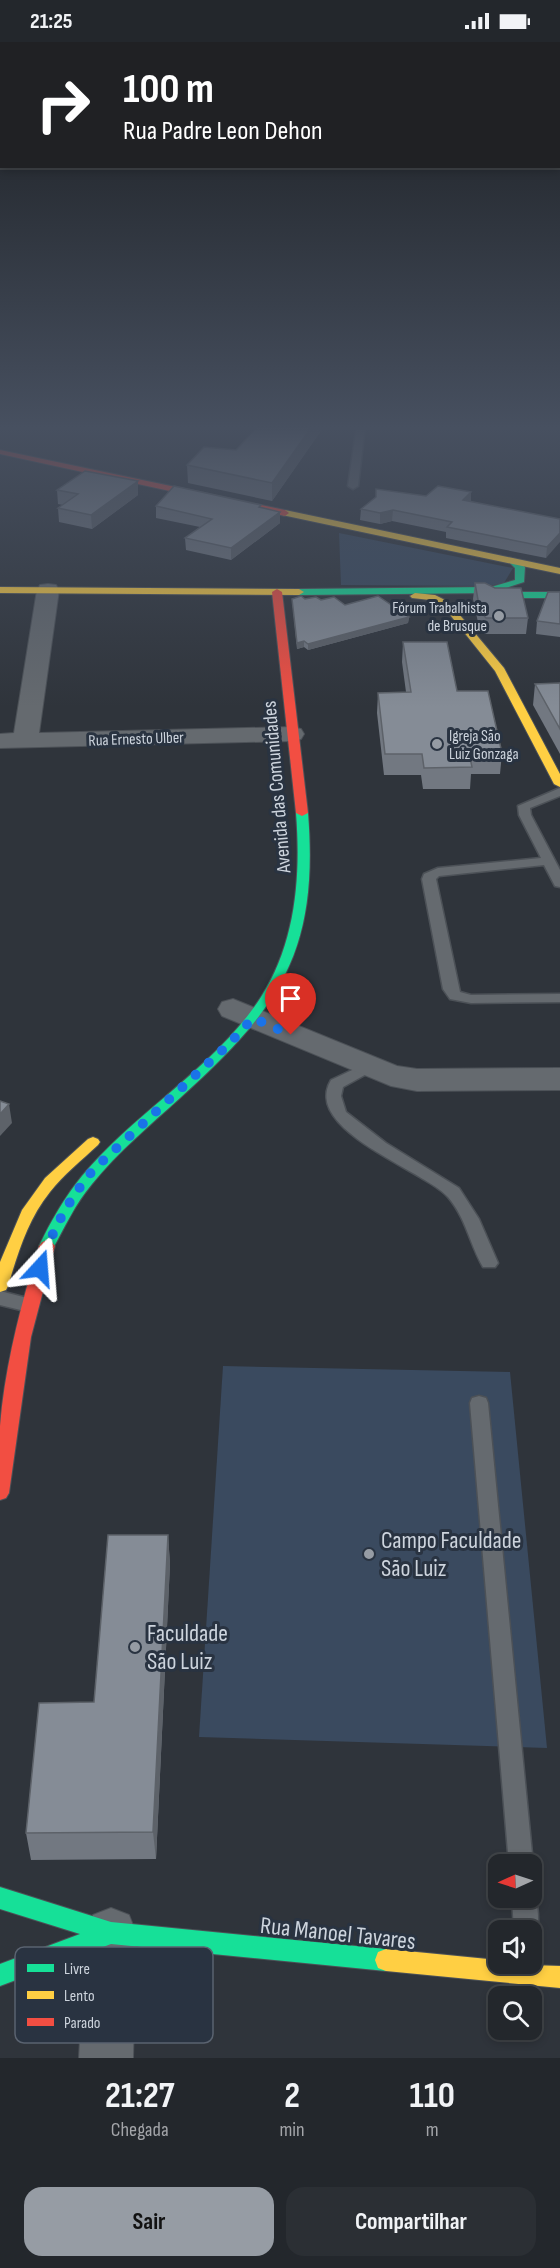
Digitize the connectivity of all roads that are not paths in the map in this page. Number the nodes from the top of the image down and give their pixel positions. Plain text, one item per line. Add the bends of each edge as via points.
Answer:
1 (315, 519) edge
2 (512, 561) junction
3 (560, 571) edge
4 (0, 590) edge
5 (48, 590) junction
6 (277, 592) junction
7 (340, 592) junction
8 (560, 596) edge
9 (261, 602) junction
10 (446, 604) junction
11 (278, 609) junction
12 (282, 650) junction
13 (265, 651) dead end
14 (277, 735) junction
15 (0, 741) edge
16 (25, 741) junction
17 (560, 784) edge
18 (560, 792) edge
19 (549, 861) junction
20 (560, 883) edge
21 (560, 998) edge
22 (238, 1010) junction
23 (367, 1068) junction
24 (560, 1079) edge
25 (104, 1132) dead end
26 (489, 1263) dead end
27 (0, 1286) edge
28 (0, 1298) edge
29 (29, 1305) junction
30 (479, 1403) dead end
31 (4, 1440) edge
32 (0, 1493) edge
33 (519, 1854) edge
34 (0, 1898) edge
35 (111, 1933) junction
36 (74, 1947) edge
37 (110, 1947) edge
38 (488, 1965) edge
39 (15, 1969) edge
40 (542, 1972) edge
41 (0, 1975) edge
42 (560, 1977) edge
43 (107, 2043) edge
44 (106, 2058) edge

1 - 2 main road
2 - 3 main road
2 - 7 main road via 520,567 521,578 501,589
4 - 5 main road
5 - 9 main road
5 - 16 street
6 - 7 main road
6 - 9 main road
6 - 11 main road, Avenida das Comunidades
7 - 10 main road via 432,597
8 - 10 main road via 455,595
9 - 11 main road
10 - 17 main road via 500,670
11 - 12 main road, Avenida das Comunidades
12 - 13 main road
12 - 14 main road, Avenida das Comunidades
14 - 16 street, Rua Ernesto Ulber
14 - 22 main road, Avenida das Comunidades via 299,843 294,921 280,975
15 - 16 street, Rua Ernesto Ulber
18 - 19 lane via 524,806
19 - 20 lane
19 - 21 lane via 438,872 429,879 450,989 455,996
22 - 23 street
22 - 29 main road, Avenida das Comunidades via 230,1043 75,1191 46,1249
23 - 24 street via 417,1080
23 - 26 lane via 336,1084 333,1096 339,1115 380,1147 453,1192 471,1219
25 - 27 main road via 45,1189 22,1225
28 - 29 lane
29 - 31 main road, Avenida das Comunidades
30 - 33 lane
31 - 32 main road, Avenida das Comunidades
34 - 35 main road, Rua Manoel Tavares
35 - 36 main road, Rua Manoel Tavares
35 - 37 street
35 - 38 main road, Rua Manoel Tavares
39 - 41 main road, Rua Manoel Tavares
40 - 42 main road, Rua Manoel Tavares
43 - 44 street

